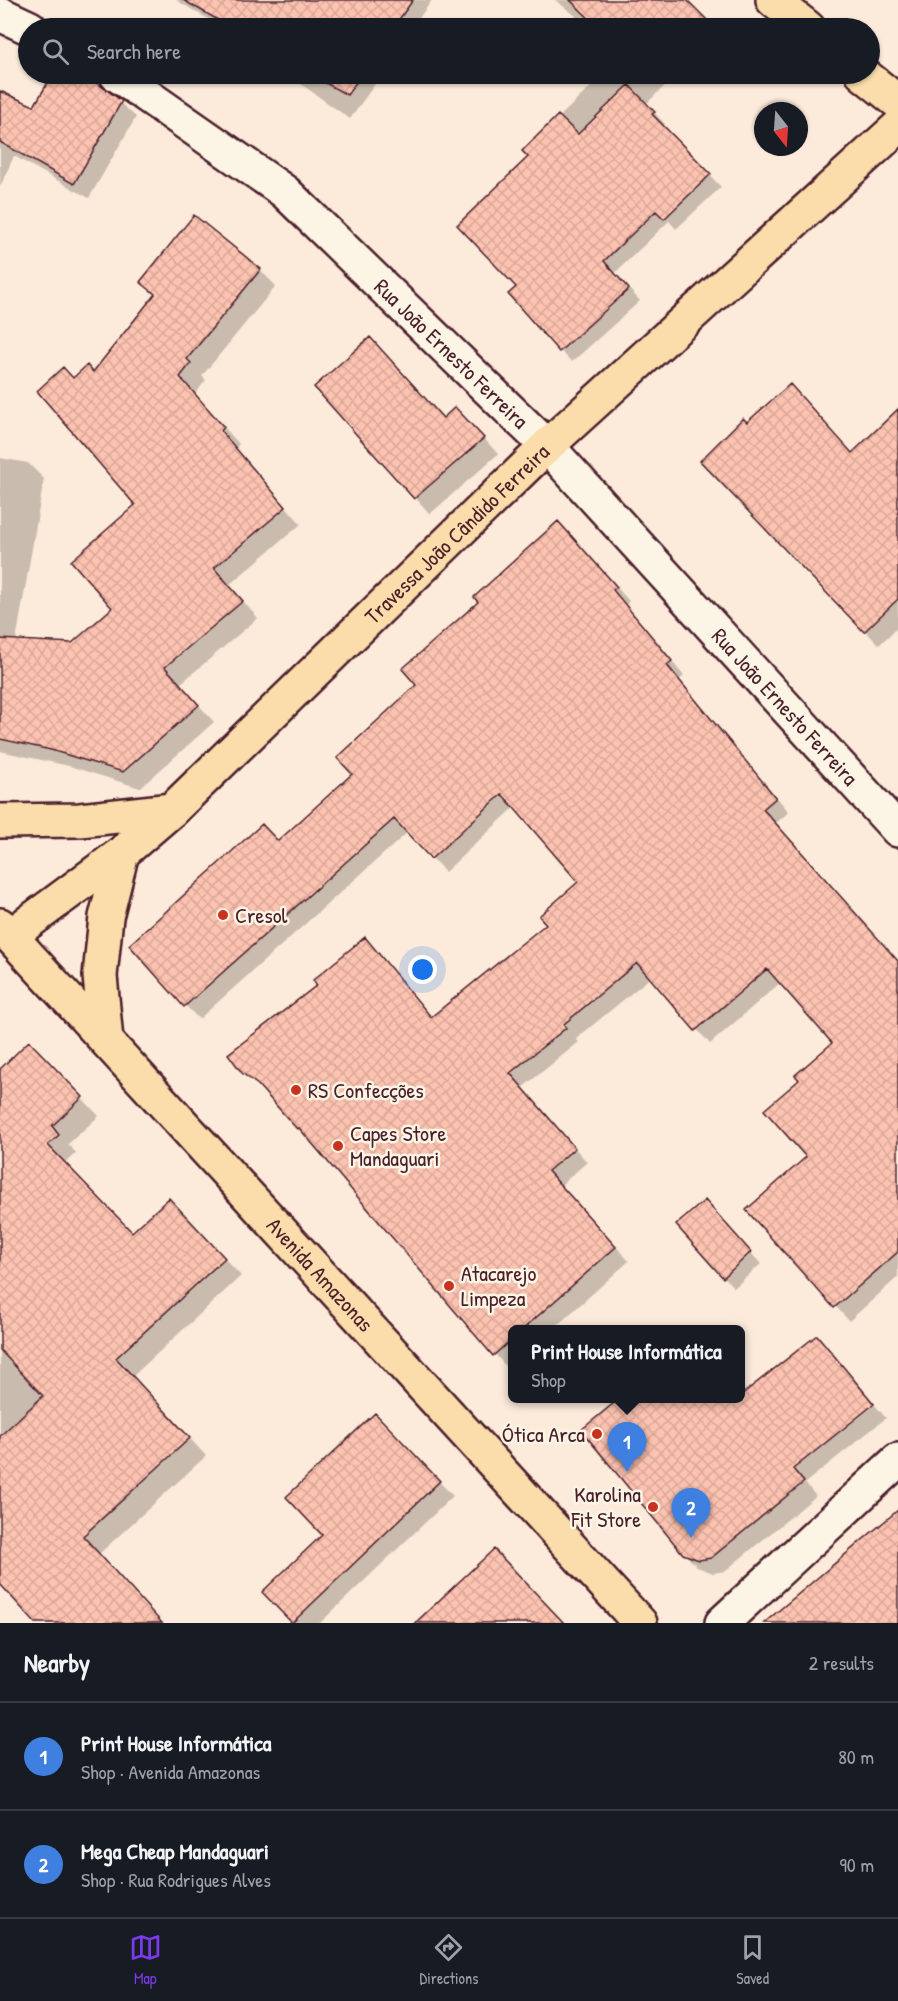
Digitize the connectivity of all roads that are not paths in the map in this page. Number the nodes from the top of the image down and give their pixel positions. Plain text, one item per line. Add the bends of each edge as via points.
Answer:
1 (773, 0) edge
2 (0, 14) edge
3 (796, 18) edge
4 (18, 22) edge
5 (130, 84) edge
6 (876, 84) edge
7 (898, 102) edge
8 (898, 127) edge
9 (547, 446) junction
10 (172, 810) junction
11 (0, 821) edge
12 (898, 830) edge
13 (122, 853) junction
14 (5, 930) edge
15 (106, 1040) junction
16 (898, 1460) edge
17 (640, 1623) edge
18 (722, 1623) edge

1 - 3 main road
2 - 4 street
5 - 9 street, Rua João Ernesto Ferreira via 285,192
6 - 7 main road
8 - 9 main road, Travessa João Cândido Ferreira
9 - 10 main road, Travessa João Cândido Ferreira
9 - 12 street, Rua João Ernesto Ferreira
10 - 11 main road via 80,820
10 - 13 main road, Travessa João Cândido Ferreira
13 - 14 main road, Travessa João Cândido Ferreira
13 - 15 main road via 106,916 100,976
14 - 15 main road, Avenida Amazonas
15 - 17 main road, Avenida Amazonas
16 - 18 street

